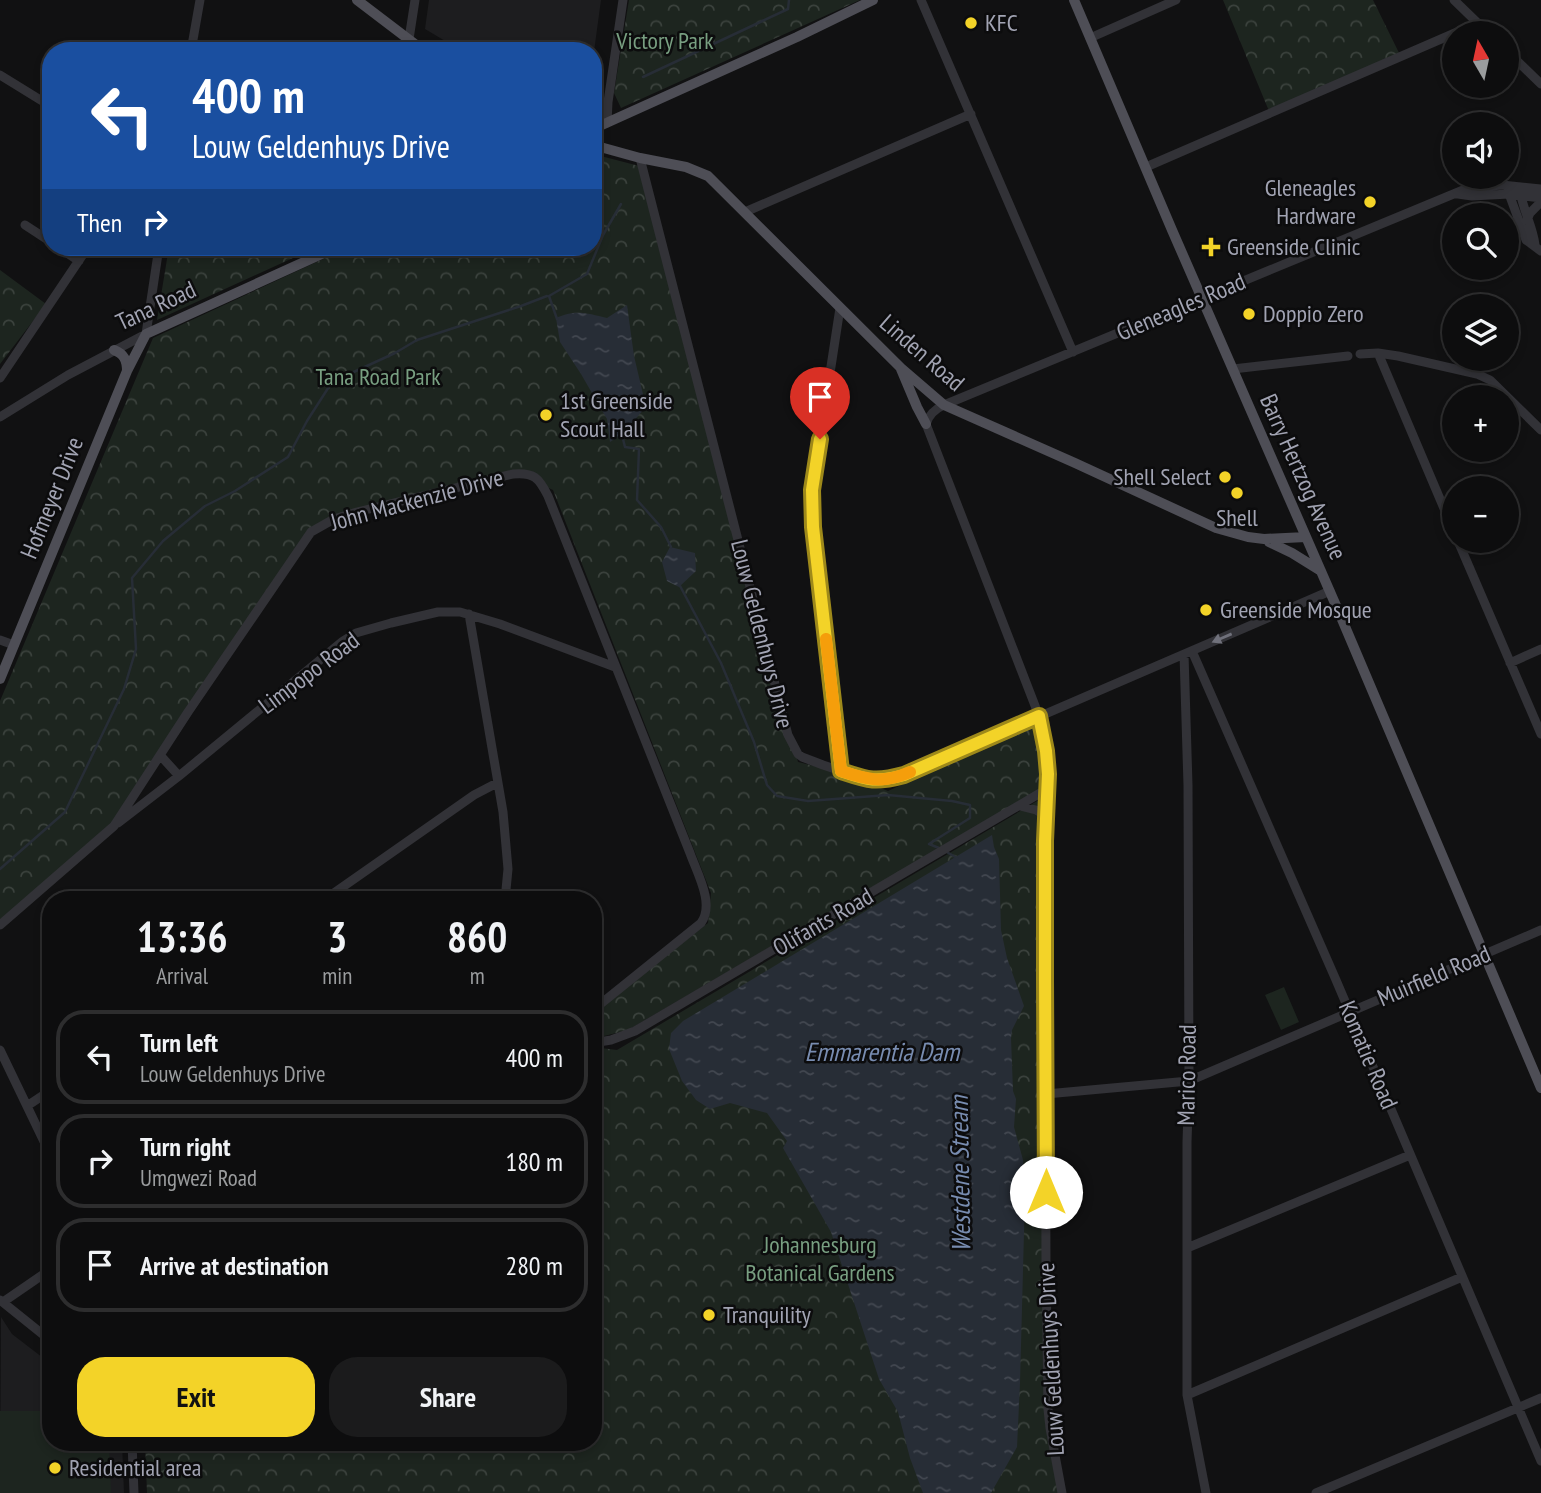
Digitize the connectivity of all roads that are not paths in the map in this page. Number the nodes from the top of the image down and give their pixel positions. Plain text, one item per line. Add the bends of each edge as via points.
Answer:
1 (200, 0) edge
2 (357, 0) edge
3 (415, 0) edge
4 (623, 0) edge
5 (873, 0) edge
6 (921, 0) edge
7 (1074, 0) edge
8 (1176, 0) edge
9 (1454, 0) edge
10 (1476, 21) edge
11 (1090, 38) junction
12 (409, 39) junction
13 (1442, 39) edge
14 (193, 42) edge
15 (413, 42) edge
16 (1519, 63) edge
17 (0, 75) edge
18 (1541, 84) edge
19 (42, 101) edge
20 (971, 114) junction
21 (606, 123) junction
22 (602, 125) edge
23 (602, 134) edge
24 (602, 138) edge
25 (602, 147) edge
26 (612, 150) junction
27 (602, 152) edge
28 (640, 158) junction
29 (1146, 167) junction
30 (1541, 189) edge
31 (1508, 190) junction
32 (1520, 191) junction
33 (1541, 200) edge
34 (745, 212) junction
35 (1527, 220) junction
36 (25, 225) dead end
37 (42, 236) edge
38 (1538, 248) edge
39 (72, 256) edge
40 (82, 256) edge
41 (158, 256) edge
42 (317, 256) edge
43 (79, 261) junction
44 (1202, 298) junction
45 (840, 308) junction
46 (146, 334) junction
47 (114, 350) junction
48 (1073, 352) junction
49 (1378, 353) junction
50 (1360, 354) dead end
51 (1348, 356) dead end
52 (901, 368) junction
53 (1233, 369) junction
54 (127, 371) junction
55 (0, 378) edge
56 (944, 405) junction
57 (1, 416) edge
58 (926, 424) junction
59 (1541, 430) edge
60 (1442, 503) edge
61 (1306, 537) junction
62 (1264, 539) junction
63 (1463, 553) edge
64 (1321, 571) junction
65 (1330, 591) junction
66 (469, 614) junction
67 (0, 640) edge
68 (14, 645) junction
69 (1541, 649) edge
70 (1188, 652) junction
71 (1510, 663) junction
72 (615, 667) junction
73 (0, 679) edge
74 (1039, 716) junction
75 (1541, 734) edge
76 (160, 755) junction
77 (841, 771) junction
78 (179, 776) junction
79 (497, 783) junction
80 (1047, 789) junction
81 (1020, 806) junction
82 (1046, 816) junction
83 (114, 827) junction
84 (337, 891) edge
85 (506, 891) edge
86 (0, 925) edge
87 (1541, 930) edge
88 (1484, 955) junction
89 (602, 1003) edge
90 (1350, 1012) junction
91 (602, 1042) edge
92 (0, 1050) edge
93 (1189, 1082) junction
94 (1541, 1088) edge
95 (1046, 1094) junction
96 (42, 1096) edge
97 (27, 1106) junction
98 (42, 1137) edge
99 (1410, 1155) junction
100 (1187, 1248) junction
101 (42, 1275) edge
102 (1462, 1277) junction
103 (1, 1301) edge
104 (42, 1334) edge
105 (1187, 1395) junction
106 (1541, 1398) edge
107 (1518, 1407) junction
108 (132, 1451) edge
109 (1541, 1461) edge
110 (134, 1493) edge
111 (1062, 1493) edge
112 (1206, 1493) edge
113 (1316, 1493) edge

1 - 14 street
2 - 12 main road
3 - 12 street
4 - 21 street
5 - 21 main road
6 - 20 street
7 - 11 main road, Barry Hertzog Avenue
8 - 11 street
9 - 10 street
11 - 29 main road, Barry Hertzog Avenue
12 - 15 main road
13 - 29 street
16 - 18 street
17 - 19 street
20 - 34 street
20 - 48 street
21 - 22 main road
21 - 23 main road
24 - 26 main road
25 - 26 main road, Linden Road
26 - 27 main road
26 - 28 main road, Linden Road
28 - 34 main road, Linden Road via 702,173
28 - 77 street, Louw Geldenhuys Drive via 790,741 802,757
29 - 44 main road, Barry Hertzog Avenue
30 - 32 street, Gleneagles Road
31 - 32 street, Gleneagles Road
31 - 38 street via 1526,240
31 - 44 street, Gleneagles Road via 1474,187
32 - 33 street, Gleneagles Road
32 - 35 street
33 - 35 street
34 - 45 main road, Linden Road
35 - 38 street
36 - 37 street
39 - 43 street
40 - 43 street
41 - 46 street
42 - 46 main road, Tana Road
43 - 55 street
44 - 48 street, Gleneagles Road
44 - 53 main road, Barry Hertzog Avenue
45 - 52 main road, Linden Road
45 - 77 street via 812,510
46 - 47 street, Tana Road
46 - 54 main road, Hofmeyer Drive
47 - 54 main road via 124,357
47 - 57 street, Tana Road
48 - 56 street, Gleneagles Road
49 - 50 street
49 - 59 street via 1485,377
49 - 60 street
51 - 53 street
52 - 56 main road, Linden Road
52 - 58 main road
53 - 61 main road, Barry Hertzog Avenue
54 - 68 main road, Hofmeyer Drive
56 - 58 street
56 - 62 main road, Linden Road via 1216,528
58 - 74 street
61 - 62 main road, Linden Road
61 - 64 main road, Barry Hertzog Avenue
62 - 64 main road
63 - 71 street
64 - 65 main road, Barry Hertzog Avenue
65 -> 70 street
65 - 88 main road, Barry Hertzog Avenue
66 - 72 street, Limpopo Road
66 - 78 street, Limpopo Road via 438,612 350,636
66 - 79 street
67 - 68 street
68 - 73 main road, Hofmeyer Drive
69 - 71 street
70 - 74 street
70 - 90 street, Komatie Road
70 - 93 street, Marico Road
71 - 75 street
72 - 76 street, John Mackenzie Drive via 548,496 534,476 513,474 341,517 311,532
72 - 89 street, John Mackenzie Drive via 703,888 706,915
74 - 77 street, Louw Geldenhuys Drive via 904,775 875,780
74 - 80 street, Louw Geldenhuys Drive
76 - 78 street
76 - 83 street, John Mackenzie Drive
78 - 83 street, Limpopo Road
79 - 84 street
79 - 85 street via 508,853
80 - 81 street, Olifants Road
80 - 82 street, Louw Geldenhuys Drive
81 - 82 street
81 - 91 street, Olifants Road via 635,1031
82 - 95 street, Louw Geldenhuys Drive
83 - 86 street, John Mackenzie Drive
87 - 88 street, Muirfield Road
88 - 90 street, Muirfield Road
88 - 94 main road, Barry Hertzog Avenue
90 - 93 street, Muirfield Road
90 - 99 street, Komatie Road
92 - 97 street
93 - 95 street, Muirfield Road
93 - 100 street, Marico Road
95 - 111 street, Louw Geldenhuys Drive via 1048,1409
96 - 97 street
97 - 98 street
99 - 100 street
99 - 102 street, Komatie Road
100 - 105 street, Marico Road
101 - 103 street
102 - 105 street
102 - 107 street, Komatie Road
103 - 104 street
105 - 112 street, Marico Road
106 - 107 street
107 - 109 street, Komatie Road
107 - 113 street
108 - 110 street

